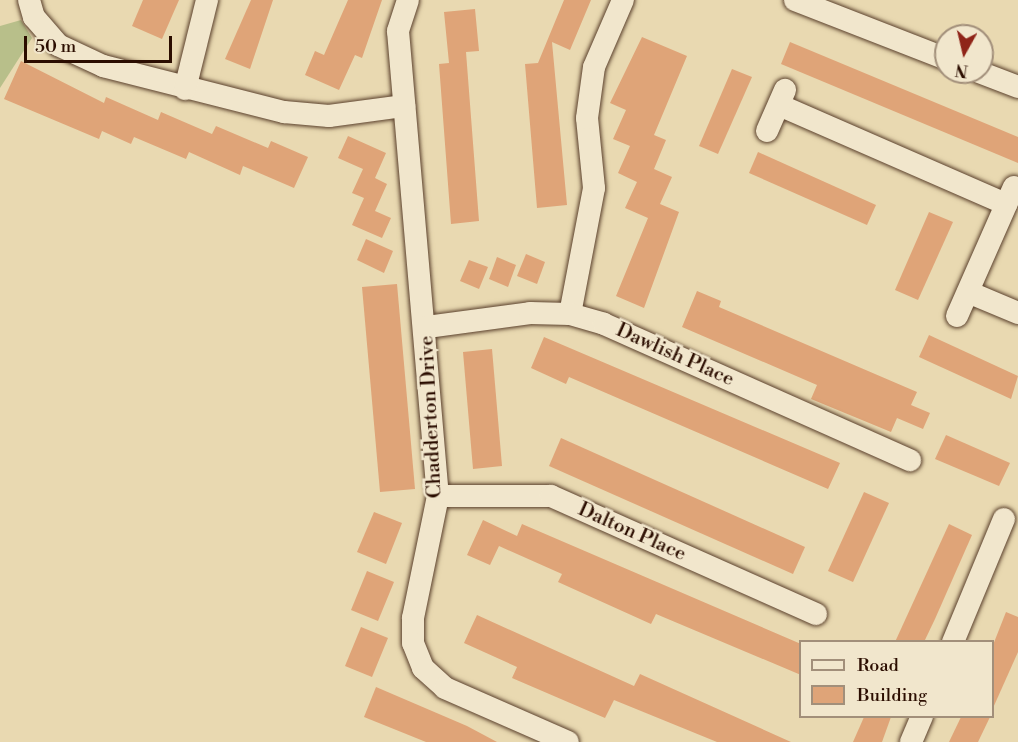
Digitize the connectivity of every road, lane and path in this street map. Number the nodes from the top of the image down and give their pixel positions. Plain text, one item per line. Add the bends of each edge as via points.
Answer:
1 (29, 0) edge
2 (207, 0) edge
3 (408, 0) edge
4 (623, 0) edge
5 (795, 0) edge
6 (934, 54) edge
7 (994, 78) edge
8 (1018, 87) edge
9 (185, 89) junction
10 (404, 106) junction
11 (767, 131) dead end
12 (968, 292) junction
13 (1018, 313) edge
14 (570, 314) junction
15 (957, 316) dead end
16 (427, 327) junction
17 (910, 460) dead end
18 (438, 496) junction
19 (1004, 519) dead end
20 (816, 614) dead end
21 (954, 640) edge
22 (922, 718) edge
23 (568, 742) edge
24 (911, 742) edge

1 - 9 street via 34,17 58,45 103,66
2 - 9 street
3 - 10 street, Chadderton Drive via 398,31
4 - 14 street via 594,67 587,118 594,188
5 - 6 street
7 - 8 street
9 - 10 street via 284,112 329,116
10 - 16 street, Chadderton Drive
11 - 12 street via 782,98 1010,196
12 - 13 street
12 - 15 street
14 - 16 street, Dawlish Place via 530,313
14 - 17 street, Dawlish Place via 604,324
16 - 18 street, Chadderton Drive
18 - 20 street, Dalton Place via 550,496
18 - 23 street, Chadderton Drive via 413,618 413,643 423,668 444,688
19 - 21 street
22 - 24 street

